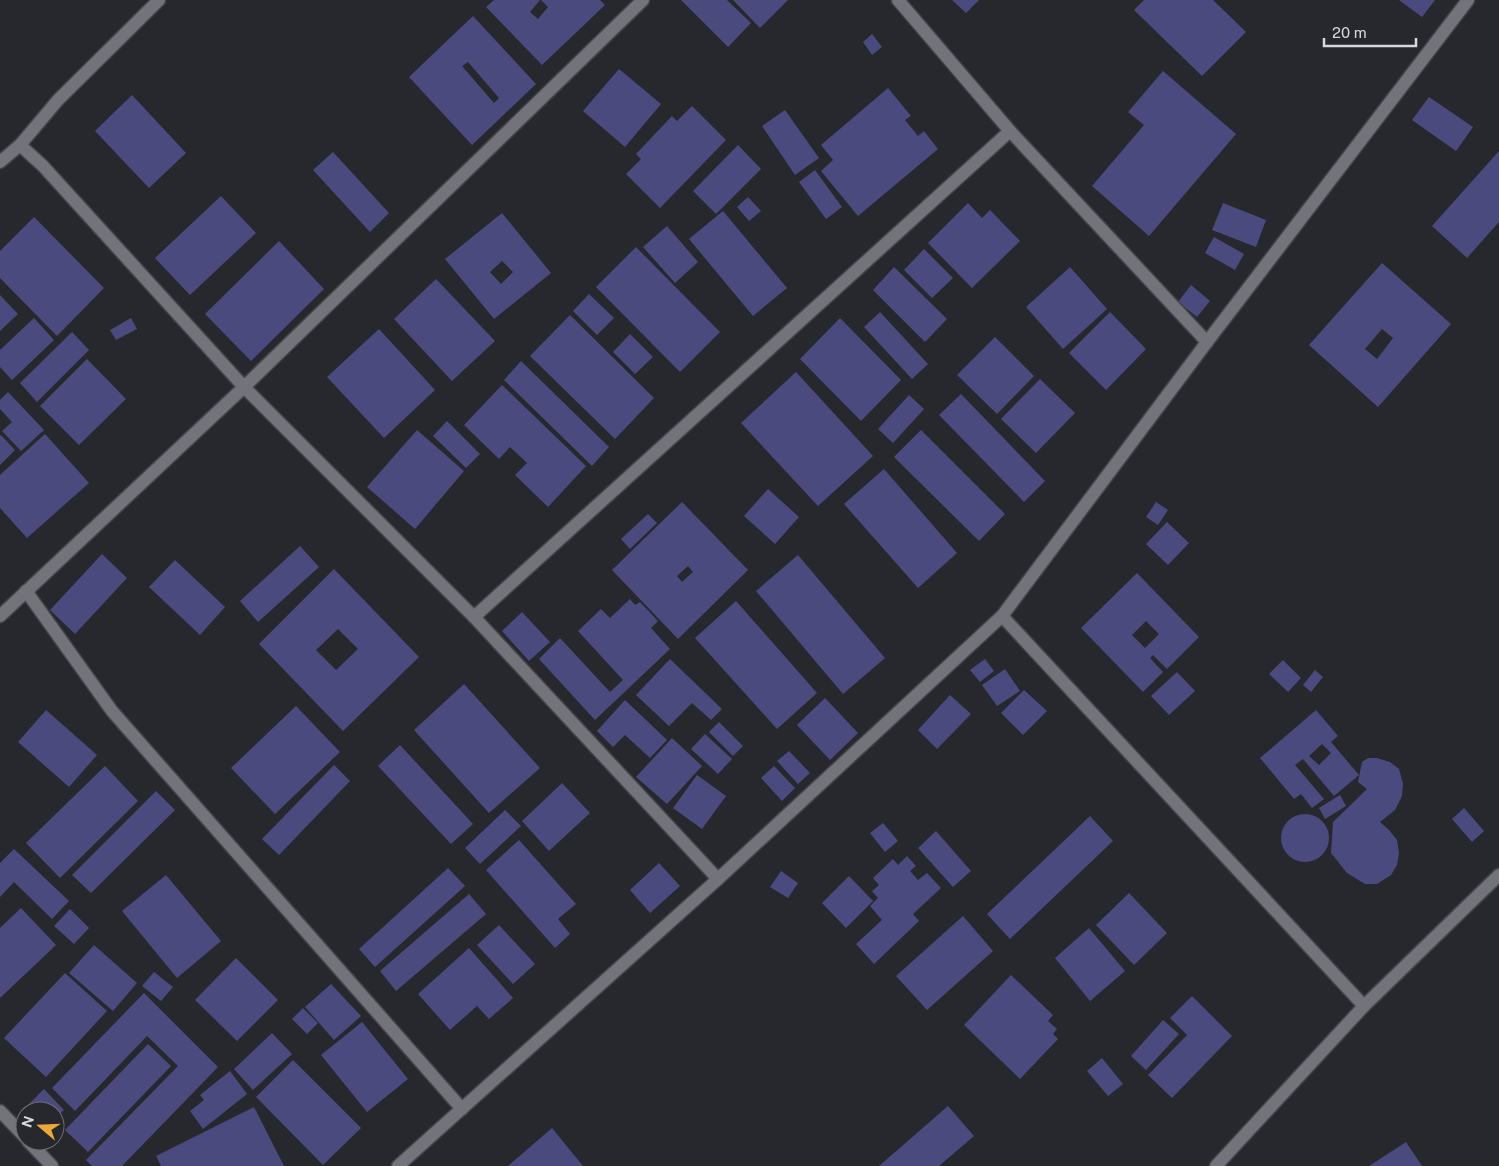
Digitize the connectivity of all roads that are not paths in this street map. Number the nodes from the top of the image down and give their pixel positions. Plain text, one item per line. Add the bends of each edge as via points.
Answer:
1 (159, 0) edge
2 (643, 0) edge
3 (898, 0) edge
4 (1468, 0) edge
5 (1010, 131) junction
6 (20, 146) junction
7 (0, 162) edge
8 (1207, 342) junction
9 (244, 387) junction
10 (26, 591) junction
11 (0, 616) edge
12 (1002, 616) junction
13 (474, 617) junction
14 (1499, 875) edge
15 (718, 879) junction
16 (1364, 1006) junction
17 (462, 1109) junction
18 (0, 1111) edge
19 (15, 1127) edge
20 (38, 1151) edge
21 (52, 1166) edge
22 (398, 1166) edge
23 (1216, 1166) edge

1 - 6 street via 58,100
2 - 9 street
3 - 5 street
4 - 8 street
5 - 8 street
5 - 13 street
6 - 7 street
6 - 9 street via 43,166
8 - 12 street
9 - 10 street
9 - 13 street
10 - 11 street
10 - 17 street via 112,711
12 - 15 street
12 - 16 street
13 - 15 street
14 - 16 street
15 - 17 street
16 - 23 street
17 - 22 street
18 - 19 street
20 - 21 street

